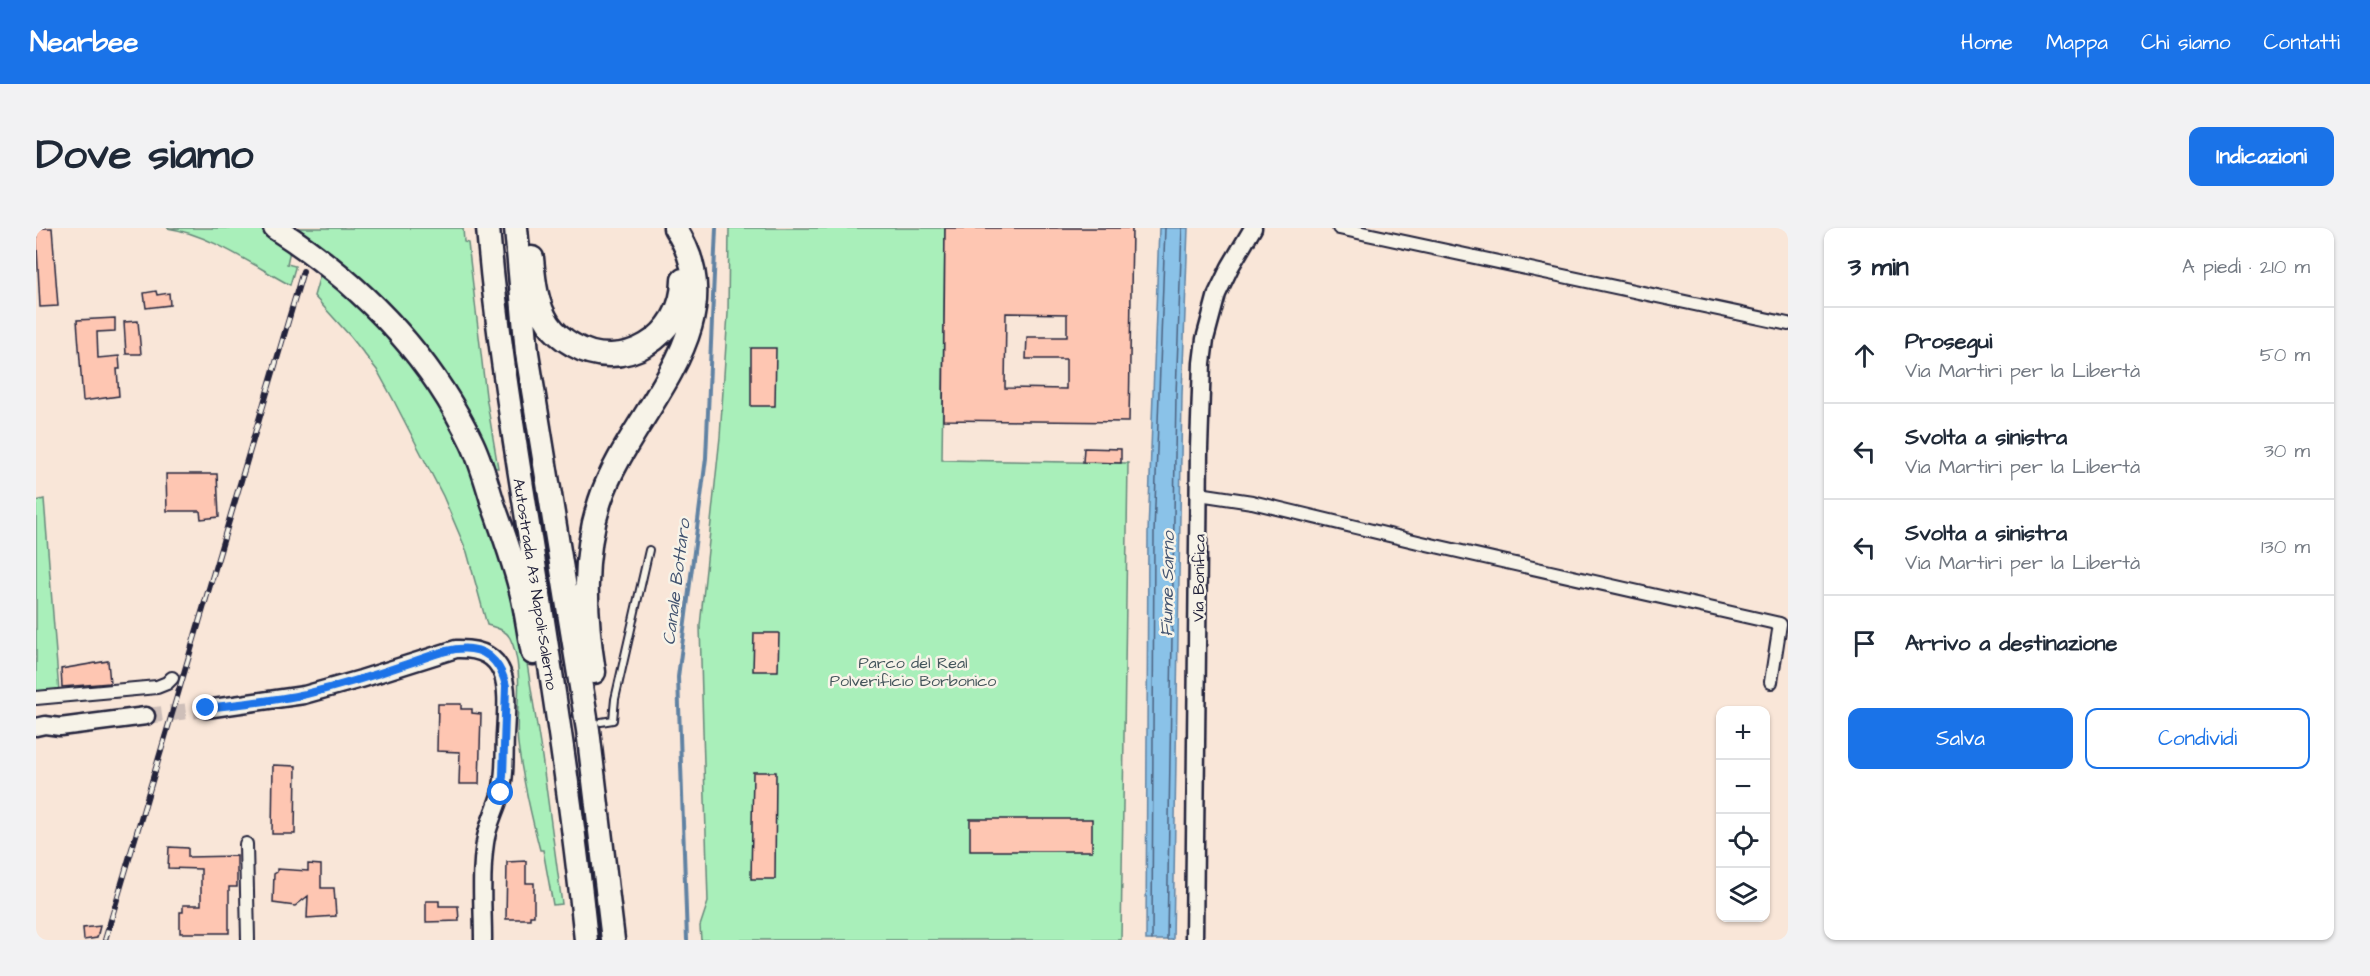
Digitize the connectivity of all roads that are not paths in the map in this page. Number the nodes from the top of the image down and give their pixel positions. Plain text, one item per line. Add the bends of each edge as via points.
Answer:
1 (276, 228) edge
2 (488, 228) edge
3 (516, 228) edge
4 (529, 228) edge
5 (660, 228) edge
6 (675, 228) edge
7 (1253, 228) edge
8 (1339, 228) edge
9 (1788, 324) edge
10 (1199, 494) junction
11 (649, 550) dead end
12 (172, 678) dead end
13 (1771, 682) dead end
14 (36, 698) edge
15 (206, 708) tunnel mouth
16 (146, 716) tunnel mouth
17 (602, 722) junction
18 (36, 727) edge
19 (60, 727) junction
20 (36, 740) edge
21 (571, 810) junction
22 (246, 844) dead end
23 (603, 844) junction
24 (249, 940) edge
25 (483, 940) edge
26 (586, 940) edge
27 (613, 940) edge
28 (1194, 940) edge

1 - 21 highway via 330,266 386,317 435,378 464,427 523,598 547,721
2 - 21 highway, Autostrada A3 Napoli-Salerno via 512,435
3 - 23 highway, Autostrada A3 Napoli-Salerno via 529,364
4 - 5 highway via 535,285 549,325 563,340 601,356 641,349 669,326 678,307 683,270 671,240
6 - 17 highway via 686,244 692,267 694,292 688,334 674,369 611,473 591,532 587,559 587,619
7 - 10 street, Via Bonifica via 1217,294 1205,339
8 - 9 street
10 - 13 street via 1252,502 1780,624
10 - 28 street, Via Bonifica
11 - 17 lane via 613,720
12 - 14 street via 157,687
15 - 25 street via 304,694 456,650 472,649 497,663 507,697 501,793 483,852
16 - 19 street
17 - 23 highway
18 - 19 street
19 - 20 street
21 - 26 highway, Autostrada A3 Napoli-Salerno
22 - 24 street
23 - 27 highway, Autostrada A3 Napoli-Salerno

